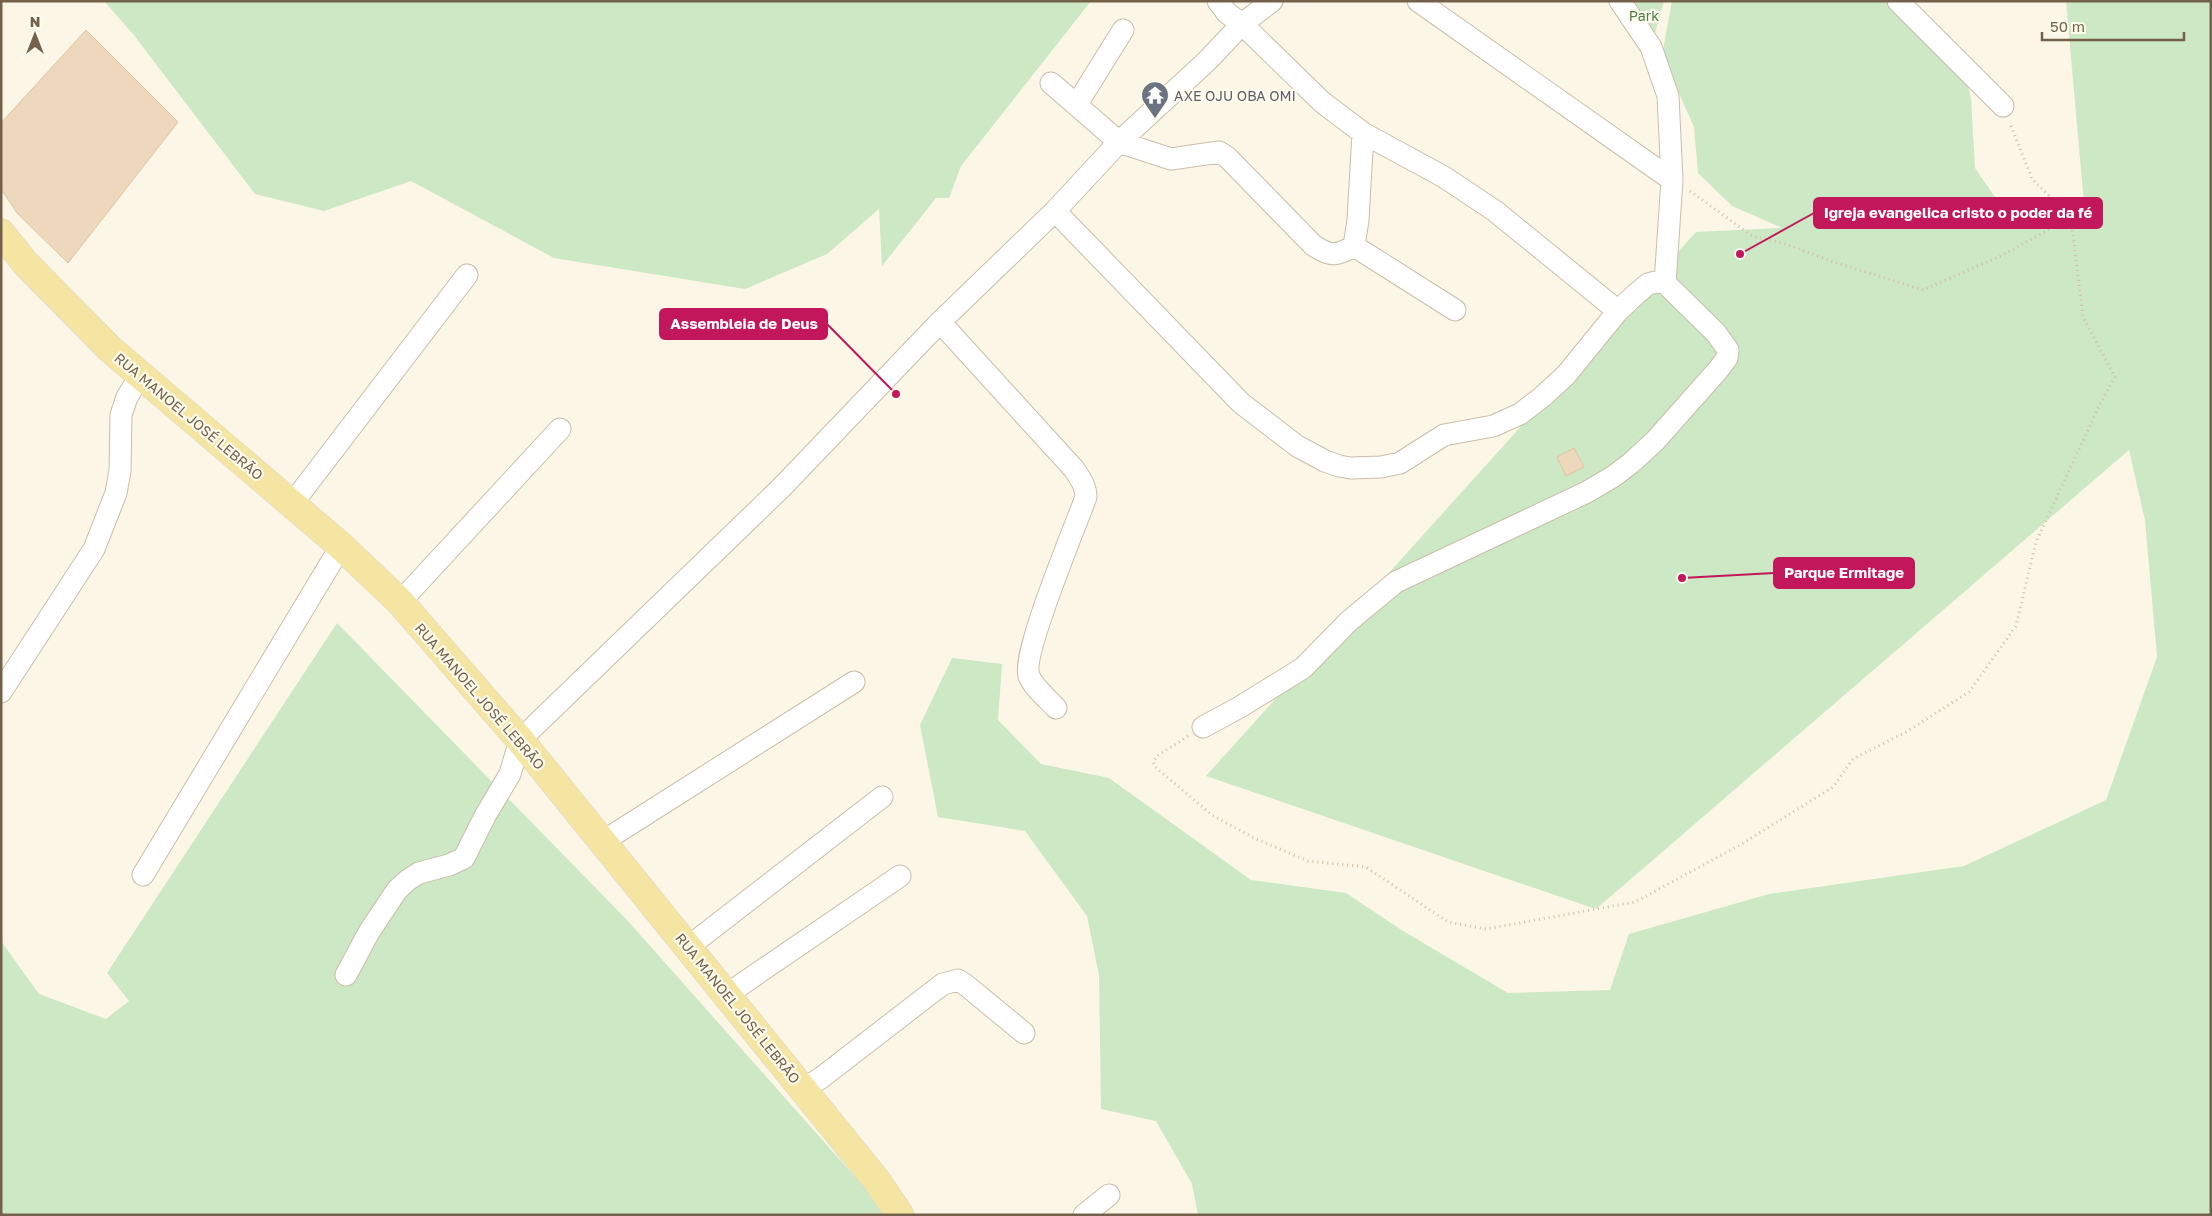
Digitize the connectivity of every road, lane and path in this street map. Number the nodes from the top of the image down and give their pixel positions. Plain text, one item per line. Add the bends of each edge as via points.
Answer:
1 (1218, 1) edge
2 (1272, 1) edge
3 (1418, 1) edge
4 (1620, 1) edge
5 (1898, 1) edge
6 (1242, 24) junction
7 (1123, 30) dead end
8 (1051, 82) dead end
9 (1077, 104) junction
10 (2003, 106) joint
11 (1363, 133) junction
12 (1119, 142) junction
13 (1672, 180) junction
14 (1055, 211) junction
15 (2071, 217) junction
16 (1, 233) edge
17 (1354, 246) junction
18 (467, 275) dead end
19 (1665, 283) junction
20 (1455, 310) dead end
21 (1618, 311) junction
22 (940, 322) junction
23 (141, 375) junction
24 (560, 429) dead end
25 (292, 504) junction
26 (341, 546) junction
27 (400, 602) junction
28 (854, 682) dead end
29 (1, 692) edge
30 (1056, 708) dead end
31 (1203, 727) joint
32 (520, 740) junction
33 (882, 797) dead end
34 (602, 842) junction
35 (143, 875) dead end
36 (900, 876) dead end
37 (688, 947) junction
38 (346, 974) dead end
39 (726, 995) junction
40 (1024, 1034) dead end
41 (803, 1089) junction
42 (1109, 1195) dead end
43 (900, 1215) edge
44 (1084, 1215) edge

1 - 6 street
2 - 6 street
3 - 13 street
4 - 13 street via 1651,47 1668,96
5 - 10 street
6 - 11 street via 1322,102
6 - 12 street
7 - 9 street
8 - 9 street
9 - 12 street
10 - 15 path via 2032,179
11 - 17 street
11 - 21 street via 1444,177 1495,211
12 - 14 street
12 - 17 street via 1171,159 1219,152 1324,253 1342,253
13 - 15 path via 1752,236 1783,243 1923,290 2003,255
13 - 19 street
14 - 21 street via 1241,403 1297,446 1339,466 1380,467 1400,463 1444,436 1493,426 1520,414 1566,375
14 - 22 street
15 - 31 path via 2083,317 2115,377 2036,542 2016,626 1969,692 1906,732 1853,759 1833,786 1740,845 1635,902 1486,929 1448,922 1366,867 1308,861 1252,837 1212,815 1153,762 1157,756
16 - 23 main road, RUA MANOEL JOSÉ LEBRÃO via 26,264 79,318
17 - 20 street
18 - 25 street
19 - 21 street via 1648,284
19 - 31 street via 1716,333 1728,350 1727,358 1718,370 1655,441 1614,476 1587,492 1396,582 1349,621 1303,668
22 - 30 street via 1074,469 1086,491 1027,662 1028,675 1036,688
22 - 32 street via 780,488
23 - 25 main road, RUA MANOEL JOSÉ LEBRÃO
23 - 29 street via 127,397 121,415 120,470 116,493 98,542
24 - 27 street
25 - 26 main road, RUA MANOEL JOSÉ LEBRÃO
26 - 27 main road, RUA MANOEL JOSÉ LEBRÃO
26 - 35 street
27 - 32 main road, RUA MANOEL JOSÉ LEBRÃO
28 - 34 street
32 - 34 main road, RUA MANOEL JOSÉ LEBRÃO
32 - 38 street via 510,774 464,858 408,880 388,901
33 - 37 street
34 - 37 main road, RUA MANOEL JOSÉ LEBRÃO
36 - 39 street
37 - 39 main road, RUA MANOEL JOSÉ LEBRÃO
39 - 41 main road, RUA MANOEL JOSÉ LEBRÃO
40 - 41 street via 958,980 931,993
41 - 43 main road, RUA MANOEL JOSÉ LEBRÃO via 877,1181
42 - 44 street

